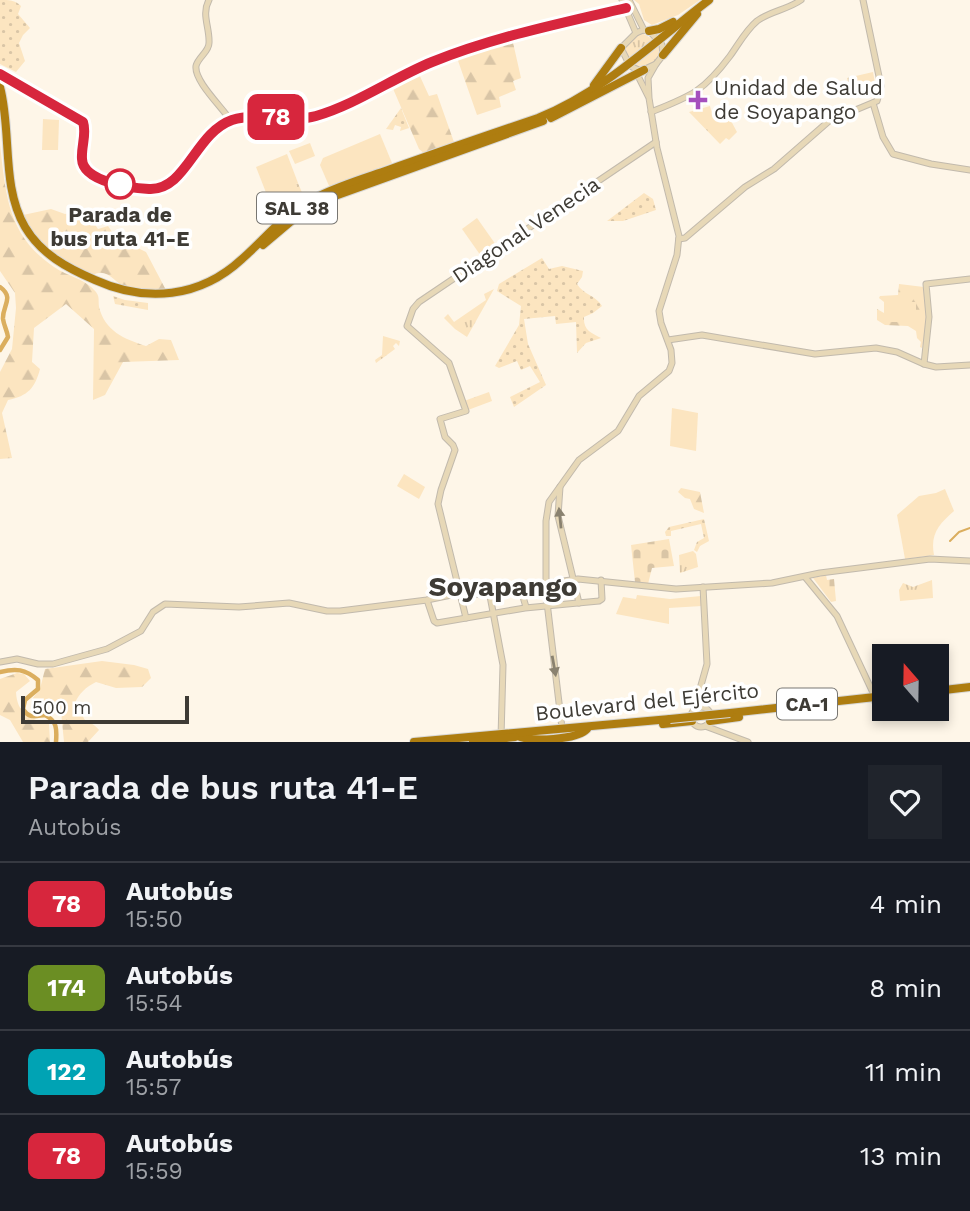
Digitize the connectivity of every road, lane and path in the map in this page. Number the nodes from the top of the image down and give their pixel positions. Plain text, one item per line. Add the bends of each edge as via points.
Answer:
1 (209, 0) edge
2 (622, 0) edge
3 (629, 0) edge
4 (801, 0) edge
5 (863, 0) edge
6 (710, 1) edge
7 (626, 8) junction
8 (638, 18) junction
9 (565, 23) junction
10 (554, 25) junction
11 (532, 31) junction
12 (542, 31) junction
13 (636, 33) junction
14 (649, 33) junction
15 (621, 47) junction
16 (662, 50) joint
17 (626, 60) dead end
18 (656, 64) junction
19 (637, 70) junction
20 (0, 74) edge
21 (0, 88) edge
22 (649, 98) junction
23 (874, 103) junction
24 (570, 104) junction
25 (651, 112) junction
26 (551, 118) junction
27 (0, 119) edge
28 (231, 121) junction
29 (487, 139) junction
30 (656, 142) junction
31 (970, 170) edge
32 (358, 185) junction
33 (679, 240) junction
34 (970, 279) edge
35 (668, 340) junction
36 (924, 364) junction
37 (970, 365) edge
38 (556, 495) junction
39 (970, 561) edge
40 (805, 577) junction
41 (572, 579) junction
42 (601, 580) junction
43 (546, 583) junction
44 (703, 587) junction
45 (521, 590) junction
46 (461, 593) junction
47 (490, 596) junction
48 (427, 600) junction
49 (579, 603) junction
50 (548, 605) junction
51 (526, 607) junction
52 (494, 613) junction
53 (467, 618) junction
54 (0, 662) edge
55 (872, 685) edge
56 (970, 689) edge
57 (949, 691) edge
58 (698, 695) junction
59 (872, 700) edge
60 (782, 708) junction
61 (708, 709) junction
62 (693, 714) junction
63 (625, 724) junction
64 (709, 725) junction
65 (562, 728) junction
66 (587, 729) junction
67 (501, 735) junction
68 (530, 740) edge
69 (414, 742) edge
70 (473, 742) edge
71 (748, 742) edge

1 - 28 main road via 205,11 209,46 196,70
2 - 7 main road
3 - 7 main road
3 - 8 main road
4 - 25 main road via 753,24 697,92
5 - 23 main road via 881,86
6 - 14 highway
6 - 16 highway
6 - 24 highway, SAL 38
6 - 26 highway, SAL 38 via 596,92
7 - 8 main road
7 - 9 main road
7 - 13 main road
8 - 14 main road
9 - 10 main road
9 - 12 main road
10 - 11 main road
10 - 12 main road
11 - 12 main road
11 - 28 main road via 438,60 317,116 252,116
13 - 14 main road
13 - 15 main road
15 - 17 main road
15 - 24 highway via 596,82
16 - 18 main road
18 - 19 main road
18 - 22 main road via 648,78
19 - 22 main road
19 - 26 highway
20 - 28 main road via 83,122 82,161 90,174 132,187 154,189 171,182 209,134
21 - 32 highway, SAL 38 via 13,197 26,228 40,247 62,264 125,292 171,294 208,283 239,262 294,211 320,195
22 - 25 main road
23 - 31 main road via 892,152
23 - 33 main road via 829,121
24 - 29 highway, SAL 38
25 - 30 main road
26 - 29 highway, SAL 38
27 - 32 highway, SAL 38 via 12,204 29,239 65,269 133,296 168,297 213,284 308,208
29 - 32 highway, SAL 38
29 - 32 highway, SAL 38
30 - 33 main road
30 - 46 main road, Diagonal Venecia via 413,309 407,326 450,366 466,411 440,419 455,450 439,506
33 - 35 main road via 659,307
34 - 36 main road via 926,284 929,317
35 - 36 main road via 702,335 815,355 876,348
35 - 38 main road via 669,370 639,396 618,431 584,455
36 - 37 main road
41 -> 38 main road
38 - 43 main road via 546,514
39 - 40 main road via 925,559
40 - 44 main road
40 - 55 main road via 837,616
41 - 42 main road
41 - 43 main road
41 - 49 main road
42 - 44 main road via 657,588
42 - 49 main road via 602,598
43 - 45 main road
43 - 50 main road
44 - 58 main road via 707,664
45 - 47 main road
45 - 51 main road
46 - 47 main road
46 - 48 main road
46 - 53 main road
47 - 52 main road
48 - 53 main road via 436,623
48 - 54 main road via 332,611 289,603 239,607 168,604 159,607 141,631 103,650 50,665
49 - 50 main road
50 - 51 main road
50 -> 65 main road
51 - 52 main road
52 - 53 main road
52 - 67 main road via 503,666
56 - 57 highway
58 - 61 main road
58 - 62 main road
59 - 60 highway, Boulevard del Ejército / CA-1
60 - 61 highway
60 - 63 highway, Boulevard del Ejército / CA-1, bridge
60 - 64 highway
61 - 62 main road via 700,707
61 - 64 main road
62 - 63 highway
62 - 64 main road via 698,726
63 - 65 highway, Boulevard del Ejército / CA-1
63 - 66 highway, Boulevard del Ejército / CA-1
64 - 71 main road
65 - 67 highway, Boulevard del Ejército / CA-1
66 - 68 highway, Boulevard del Ejército / CA-1
66 - 68 highway via 578,736
67 - 69 highway, Boulevard del Ejército / CA-1
68 - 70 highway, Boulevard del Ejército / CA-1

